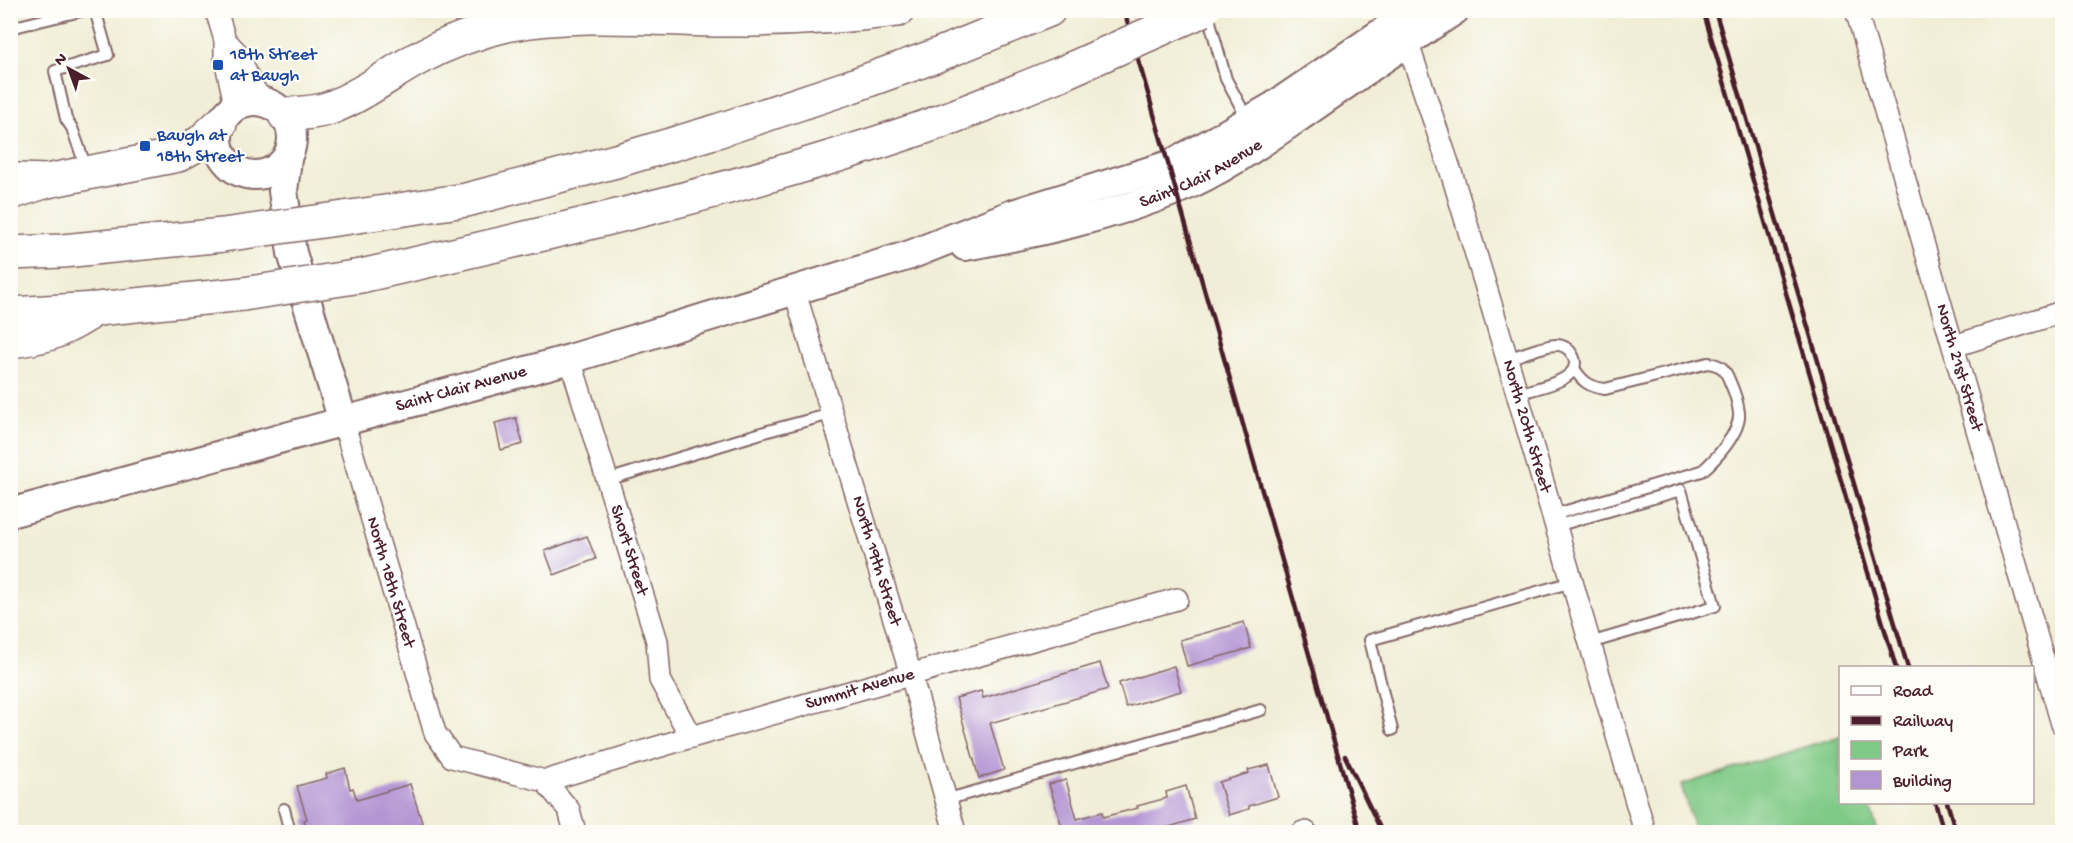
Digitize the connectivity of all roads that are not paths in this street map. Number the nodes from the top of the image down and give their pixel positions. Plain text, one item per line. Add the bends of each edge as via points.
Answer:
1 (85, 10) edge
2 (94, 10) edge
3 (216, 10) edge
4 (898, 10) edge
5 (1205, 10) edge
6 (1455, 10) edge
7 (1856, 10) edge
8 (1045, 12) edge
9 (1408, 24) edge
10 (10, 28) edge
11 (225, 40) junction
12 (274, 108) junction
13 (226, 116) junction
14 (1252, 134) junction
15 (287, 159) junction
16 (88, 173) junction
17 (241, 173) junction
18 (10, 180) edge
19 (47, 181) junction
20 (10, 193) edge
21 (10, 253) edge
22 (292, 253) junction
23 (794, 290) junction
24 (96, 309) junction
25 (2062, 312) edge
26 (10, 314) edge
27 (10, 341) edge
28 (1954, 346) junction
29 (570, 359) junction
30 (1507, 359) junction
31 (1575, 370) junction
32 (1517, 394) junction
33 (831, 414) junction
34 (343, 421) junction
35 (607, 480) junction
36 (10, 513) edge
37 (1555, 521) junction
38 (1572, 582) junction
39 (1177, 599) dead end
40 (1590, 643) junction
41 (911, 675) junction
42 (1261, 710) dead end
43 (2062, 724) edge
44 (1392, 730) dead end
45 (691, 737) junction
46 (545, 781) junction
47 (945, 800) junction
48 (284, 809) dead end
49 (290, 832) edge
50 (575, 832) edge
51 (955, 832) edge
52 (1645, 832) edge

1 - 10 lane
2 - 16 lane via 108,55 56,71 66,119
3 - 11 street
4 - 12 main road via 837,18 568,17 511,24 436,50 328,109
5 - 14 lane via 1226,79
5 - 24 main road, bridge via 1060,74 927,126 644,210 361,276 243,294
6 - 9 main road, Saint Clair Avenue
7 - 28 street, North 21st Street
8 - 21 main road, bridge via 849,87 717,131 466,200 223,235
9 - 14 main road, Saint Clair Avenue
9 - 30 street, North 20th Street
11 - 12 street via 239,55 251,85
11 - 13 street via 233,95
12 - 13 main road via 250,101
12 - 15 main road via 293,133
13 - 16 main road via 201,142 178,154
13 - 17 main road via 218,144 220,153
14 - 23 main road, Saint Clair Avenue via 1169,165 1013,214 910,255
15 - 17 main road via 270,173
15 - 22 main road, North 18th Street via 284,190
16 - 19 main road
17 - 22 main road, North 18th Street via 259,192
18 - 19 main road
19 - 20 main road
22 - 34 main road, North 18th Street
23 - 29 main road, Saint Clair Avenue
23 - 33 street, North 19th Street
24 - 26 main road
24 - 27 main road via 43,337
25 - 28 street
28 - 43 street, North 21st Street
29 - 34 main road, Saint Clair Avenue
29 - 35 street, Short Street
30 - 31 lane via 1556,344 1570,351
30 - 32 street, North 20th Street
31 - 32 lane via 1566,379
31 - 37 lane via 1581,380 1605,389 1708,363 1718,365 1724,369 1732,388 1739,416 1715,460 1702,471
32 - 37 street, North 20th Street
33 - 35 lane
33 - 41 street, North 19th Street
34 - 36 main road, Saint Clair Avenue
34 - 46 street, North 18th Street via 435,733 452,757
35 - 45 street, Short Street via 657,641 660,680
37 - 38 street, North 20th Street
37 - 40 lane via 1681,490 1715,606
38 - 40 street, North 20th Street
38 - 44 lane via 1370,640
39 - 41 street, Summit Avenue
40 - 52 street, North 20th Street
41 - 45 street, Summit Avenue
41 - 47 street, North 19th Street
42 - 47 lane
45 - 46 street, Summit Avenue
46 - 50 street via 568,810
47 - 51 street, North 19th Street
48 - 49 lane

